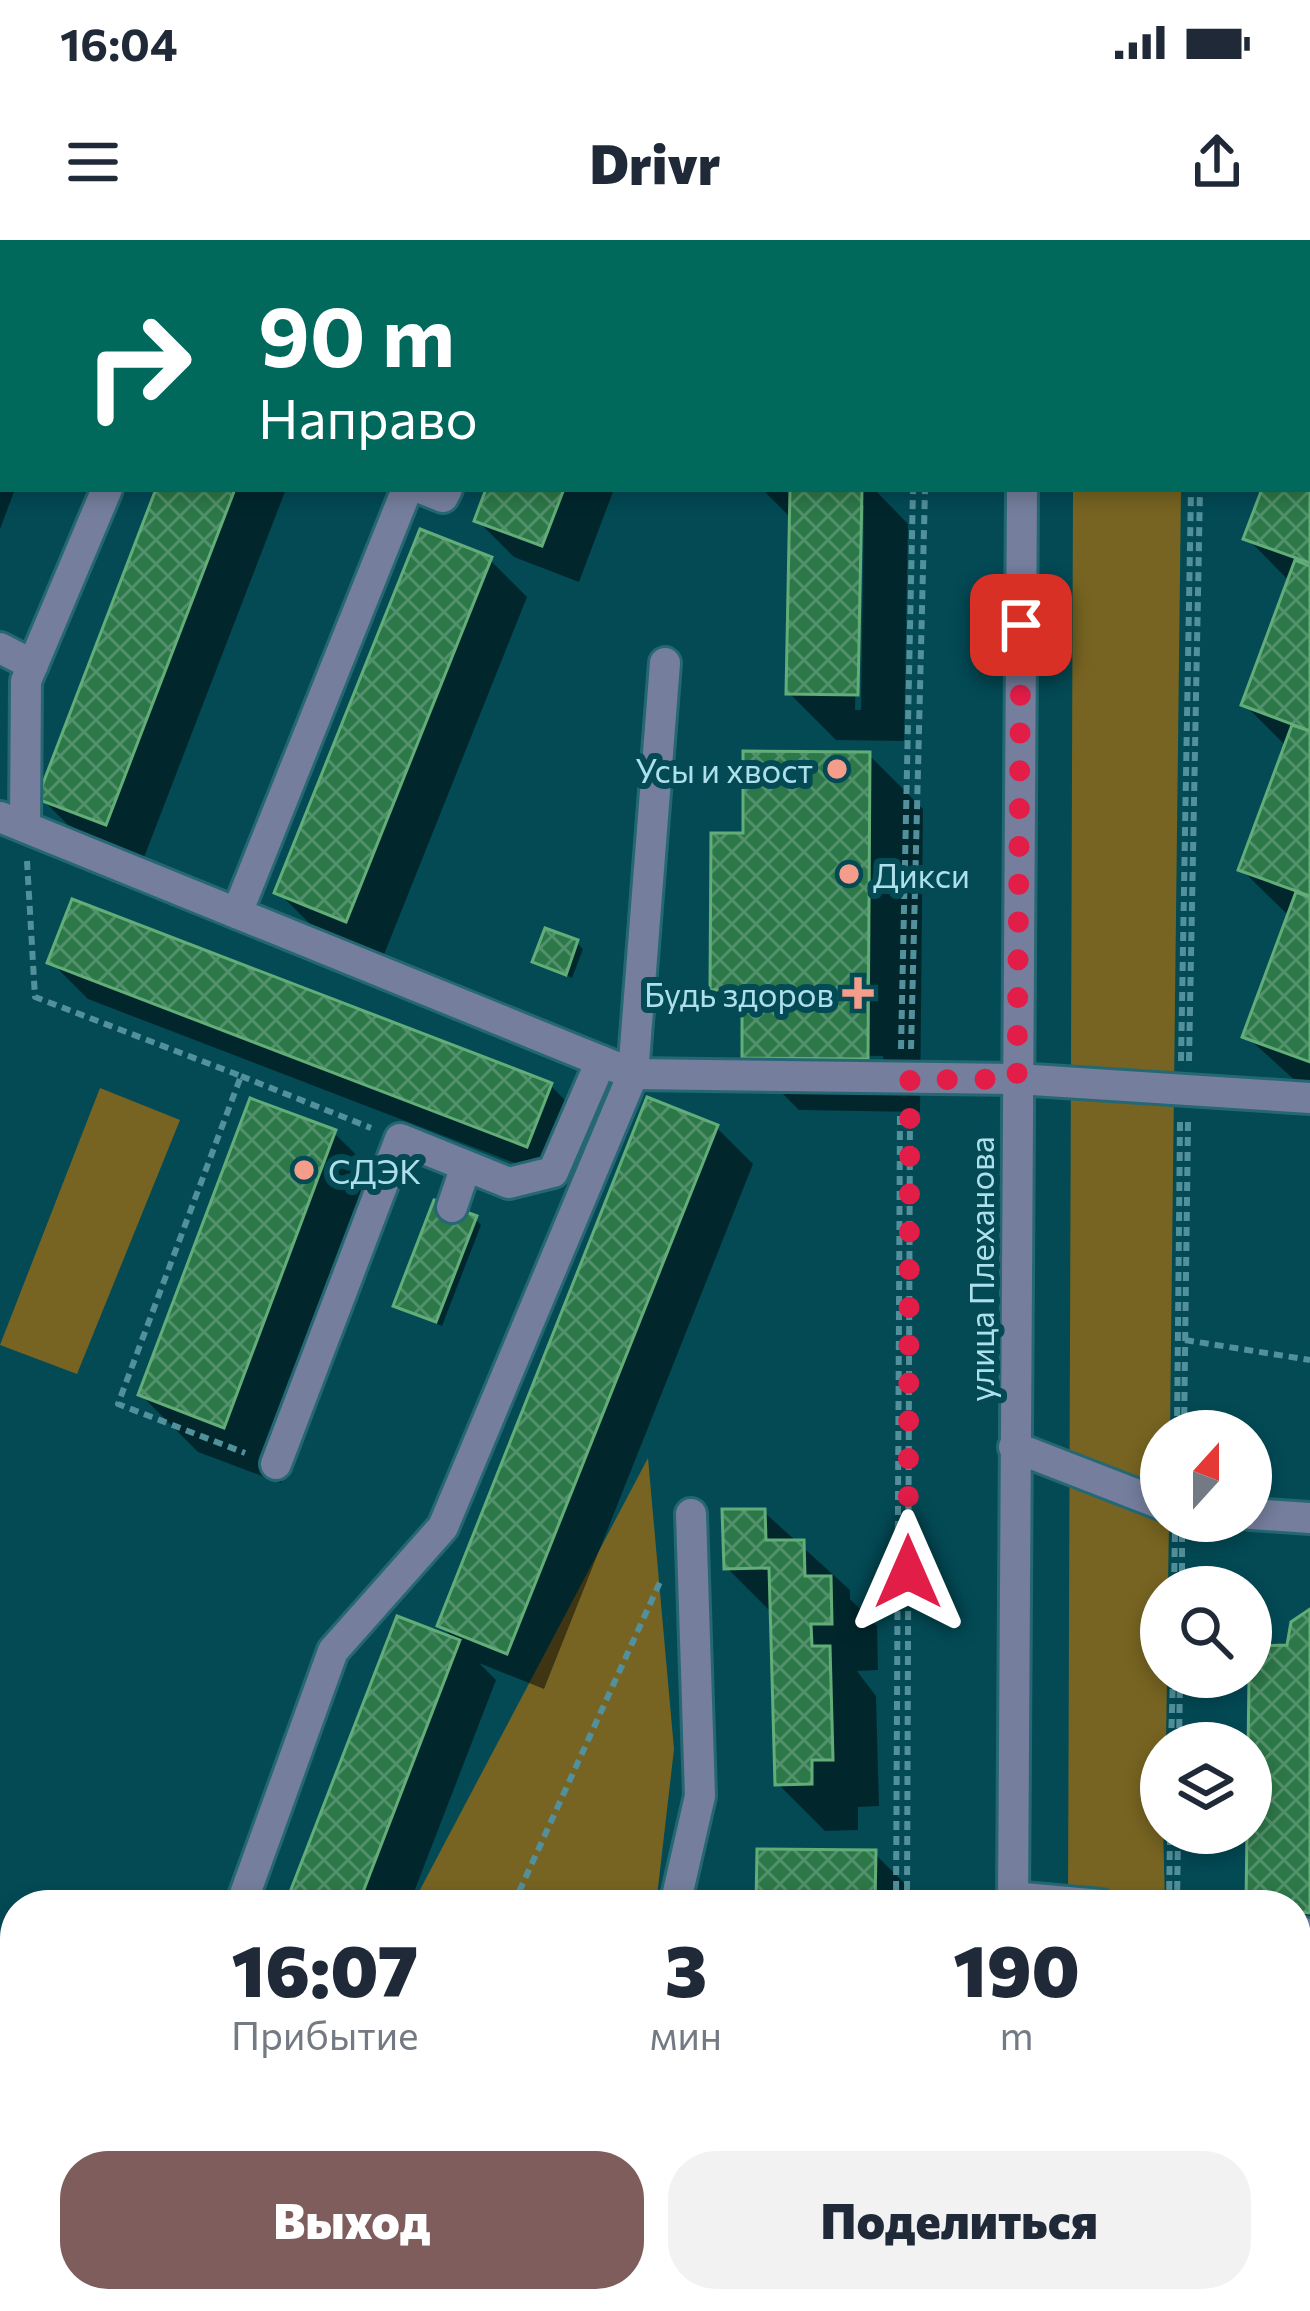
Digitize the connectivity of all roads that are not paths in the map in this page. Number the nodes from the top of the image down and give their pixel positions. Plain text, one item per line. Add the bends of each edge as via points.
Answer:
1 (106, 492) edge
2 (406, 492) edge
3 (1022, 492) edge
4 (0, 648) edge
5 (664, 663) dead end
6 (33, 665) junction
7 (13, 822) edge
8 (237, 913) junction
9 (601, 1061) junction
10 (633, 1074) junction
11 (1017, 1079) junction
12 (1310, 1098) edge
13 (466, 1166) junction
14 (452, 1207) dead end
15 (1014, 1448) junction
16 (276, 1464) road end
17 (1140, 1496) edge
18 (691, 1514) dead end
19 (1272, 1515) edge
20 (1310, 1518) edge
21 (247, 1890) edge
22 (678, 1890) edge
23 (1013, 1890) edge

1 - 6 street
2 - 8 street
3 - 11 street, улица Плеханова
4 - 6 street
5 - 10 street
6 - 7 street
7 - 8 street
8 - 9 street
9 - 10 street
9 - 13 street via 553,1172 509,1183
10 - 11 street
10 - 21 street via 443,1527 333,1651
11 - 12 street
11 - 15 street, улица Плеханова
13 - 14 street
13 - 16 street via 400,1139
15 - 17 street
15 - 23 street, улица Плеханова
18 - 22 street via 700,1796
19 - 20 street

